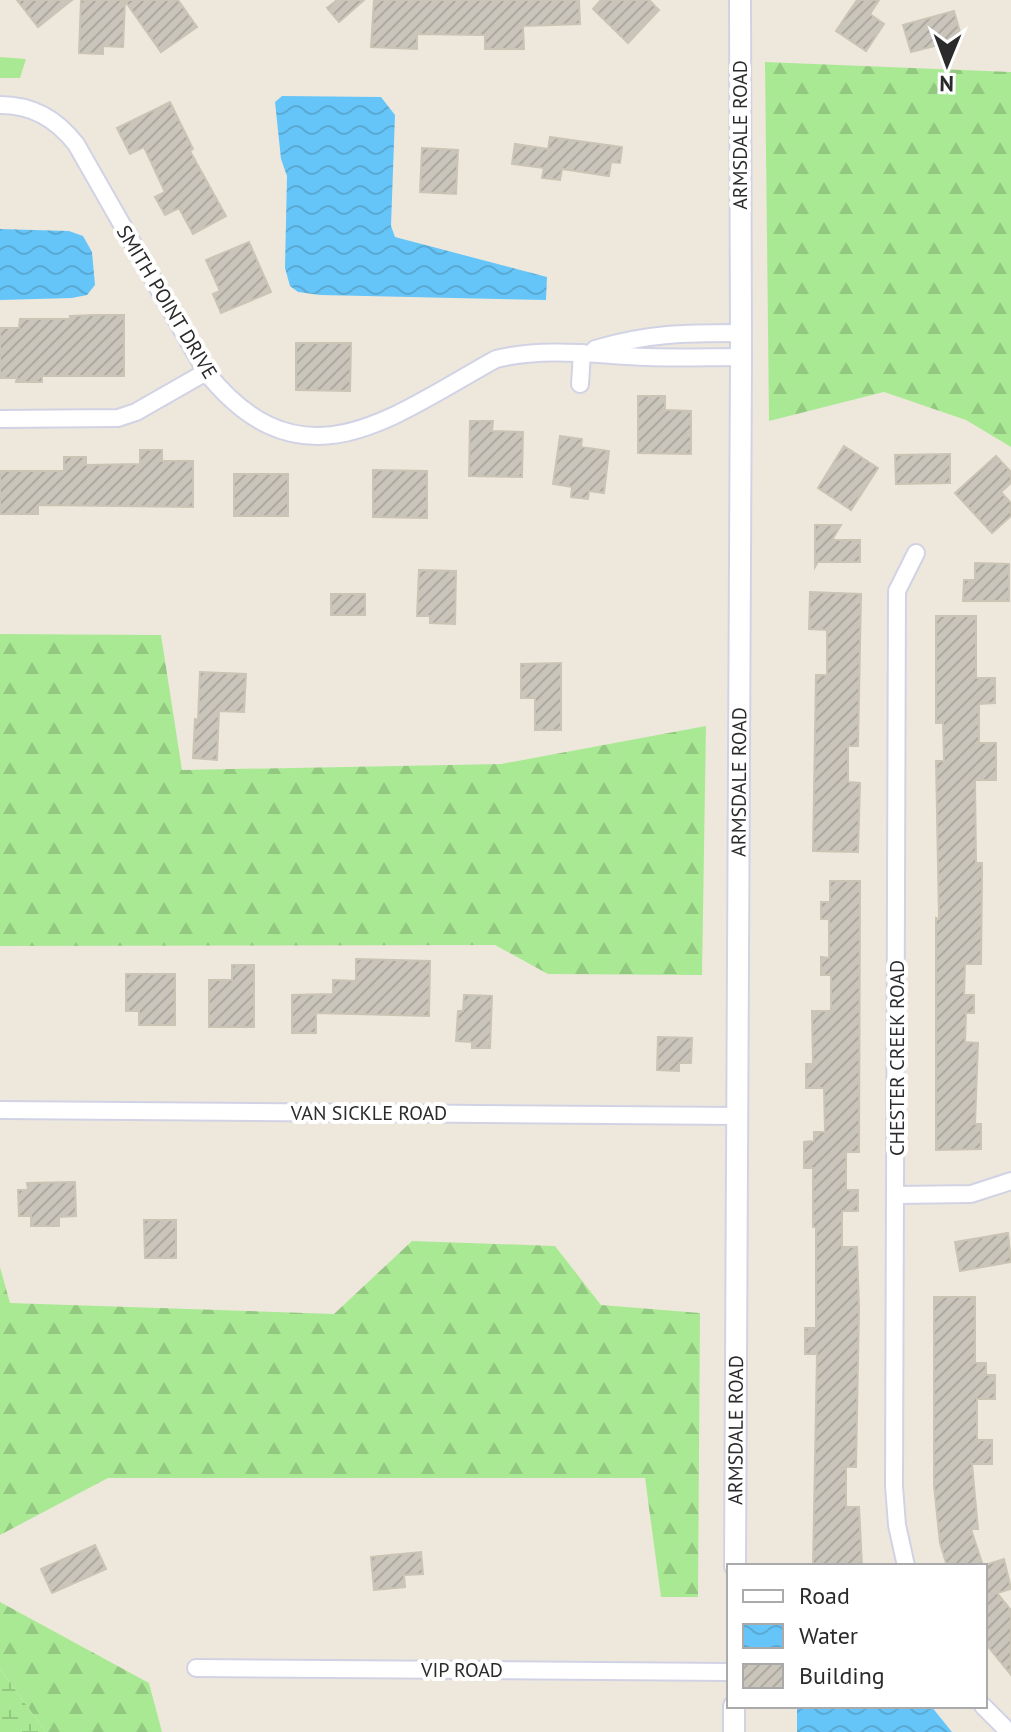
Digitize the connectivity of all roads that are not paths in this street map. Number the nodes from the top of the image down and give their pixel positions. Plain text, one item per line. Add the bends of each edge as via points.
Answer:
1 (740, 0) edge
2 (0, 105) edge
3 (741, 333) junction
4 (582, 353) junction
5 (741, 357) junction
6 (206, 372) junction
7 (580, 384) dead end
8 (0, 419) edge
9 (916, 553) dead end
10 (0, 1110) edge
11 (738, 1116) junction
12 (1011, 1181) edge
13 (897, 1195) junction
14 (735, 1564) edge
15 (906, 1564) edge
16 (196, 1668) dead end
17 (727, 1672) edge
18 (734, 1708) edge
19 (985, 1708) edge
20 (734, 1732) edge
21 (1009, 1732) edge

1 - 3 street, ARMSDALE ROAD
2 - 6 street, SMITH POINT DRIVE via 38,111 76,144
3 - 4 street via 665,333
3 - 5 street, ARMSDALE ROAD
4 - 5 street, SMITH POINT DRIVE
4 - 6 street, SMITH POINT DRIVE via 496,359 381,423 339,435 315,436 271,426 227,398
4 - 7 street
5 - 11 street, ARMSDALE ROAD
6 - 8 street via 118,418
9 - 13 street, CHESTER CREEK ROAD via 897,591
10 - 11 street, VAN SICKLE ROAD
11 - 14 street, ARMSDALE ROAD
12 - 13 street via 971,1194
13 - 15 street, CHESTER CREEK ROAD via 894,1486
16 - 17 street, VIP ROAD
18 - 20 street
19 - 21 street

